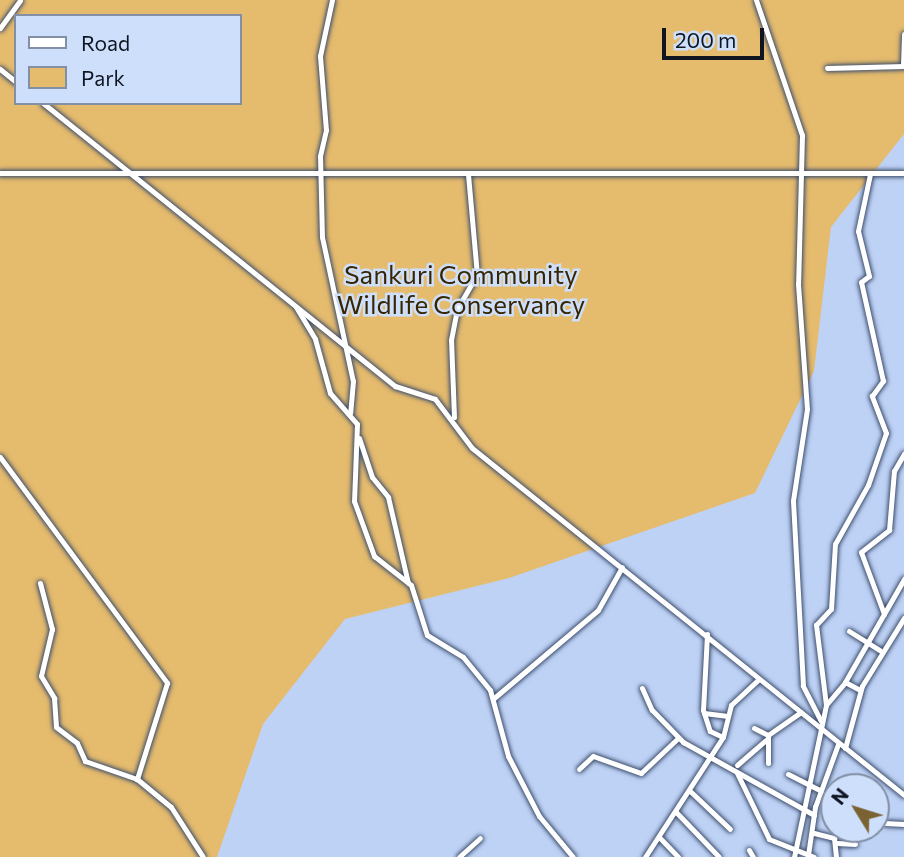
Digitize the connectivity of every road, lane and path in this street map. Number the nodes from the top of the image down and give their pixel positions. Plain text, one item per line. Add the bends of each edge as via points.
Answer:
1 (20, 0) edge
2 (332, 0) edge
3 (756, 0) edge
4 (0, 28) edge
5 (904, 34) edge
6 (904, 66) edge
7 (827, 68) dead end
8 (0, 69) edge
9 (14, 80) edge
10 (46, 105) edge
11 (131, 172) junction
12 (0, 173) edge
13 (904, 173) edge
14 (870, 174) junction
15 (321, 175) junction
16 (468, 175) junction
17 (803, 175) junction
18 (296, 305) junction
19 (339, 340) junction
20 (350, 413) junction
21 (454, 418) junction
22 (359, 436) junction
23 (904, 454) edge
24 (0, 457) edge
25 (622, 567) junction
26 (904, 579) edge
27 (40, 583) dead end
28 (408, 583) junction
29 (884, 614) junction
30 (904, 618) edge
31 (849, 631) dead end
32 (707, 634) junction
33 (866, 641) junction
34 (879, 650) junction
35 (760, 679) junction
36 (845, 682) junction
37 (642, 688) dead end
38 (860, 690) junction
39 (494, 698) junction
40 (826, 705) junction
41 (801, 712) junction
42 (705, 713) junction
43 (728, 716) junction
44 (821, 723) junction
45 (754, 728) dead end
46 (723, 737) junction
47 (678, 738) junction
48 (767, 738) junction
49 (838, 744) junction
50 (845, 748) junction
51 (710, 758) junction
52 (768, 763) dead end
53 (737, 765) dead end
54 (579, 769) dead end
55 (737, 773) junction
56 (828, 773) edge
57 (788, 774) dead end
58 (137, 779) junction
59 (806, 785) junction
60 (690, 791) junction
61 (820, 791) edge
62 (820, 794) edge
63 (904, 795) edge
64 (800, 807) junction
65 (676, 812) junction
66 (814, 815) junction
67 (730, 829) dead end
68 (814, 833) junction
69 (820, 836) edge
70 (659, 837) junction
71 (480, 838) dead end
72 (837, 843) joint
73 (855, 844) dead end
74 (794, 847) junction
75 (749, 850) dead end
76 (810, 856) edge
77 (203, 857) edge
78 (458, 857) edge
79 (573, 857) edge
80 (645, 857) edge
81 (678, 857) edge
82 (719, 857) edge
83 (753, 857) edge
84 (794, 857) edge
85 (836, 857) edge

1 - 4 street
2 - 15 street via 320,56 326,130
3 - 17 street via 802,135
5 - 6 street
6 - 7 street
8 - 9 street
10 - 11 street
11 - 12 street
11 - 15 street
11 - 18 street
13 - 14 street
14 - 17 street
14 - 40 street via 858,232 869,276 860,282 883,381 872,396 886,433 868,485 835,544 831,609 816,625
15 - 16 street
15 - 19 street via 322,237
16 - 17 street
16 - 21 street via 477,275 457,309 451,340
17 - 44 street via 798,284 807,409 793,501 803,686
18 - 19 street
18 - 20 street via 315,339 330,393
19 - 20 street via 353,381
19 - 21 street via 395,386 428,394
20 - 22 street
21 - 25 street via 472,448
22 - 28 street via 372,477 388,497
22 - 28 street via 353,484 357,512 374,556
23 - 29 street via 894,471 889,530 861,552
24 - 58 street via 167,683
25 - 32 street
25 - 39 street via 598,610
26 - 29 street
27 - 58 street via 52,629 41,676 54,698 56,727 77,743 85,761
28 - 39 street via 427,635 463,657
29 - 33 street
30 - 34 street
31 - 33 street
32 - 35 street
32 - 42 street
33 - 34 street
33 - 36 street
34 - 38 street
35 - 41 street
35 - 43 street
36 - 38 street
36 - 40 street
37 - 47 street
38 - 50 street
39 - 79 street via 502,741 539,816
40 - 44 street
41 - 44 street
41 - 48 street
42 - 43 street
42 - 46 street via 710,731
43 - 46 street
44 - 49 street
44 - 59 street
45 - 48 street
46 - 51 street
47 - 51 street
47 - 54 street via 641,773 593,756
48 - 52 street
48 - 53 street
49 - 50 street
49 - 56 street
50 - 63 street
51 - 55 street
51 - 60 street
55 - 64 street
55 - 74 street via 769,839
57 - 59 street
58 - 77 street via 174,810
59 - 61 street
59 - 64 street
60 - 65 street
60 - 67 street
62 - 66 street
64 - 66 street
64 - 74 street
65 - 70 street
65 - 82 street
66 - 68 street
68 - 69 street
68 - 76 street
70 - 80 street
70 - 81 street
71 - 78 street
72 - 73 street
72 - 85 street
74 - 76 street
74 - 84 street
75 - 83 street

